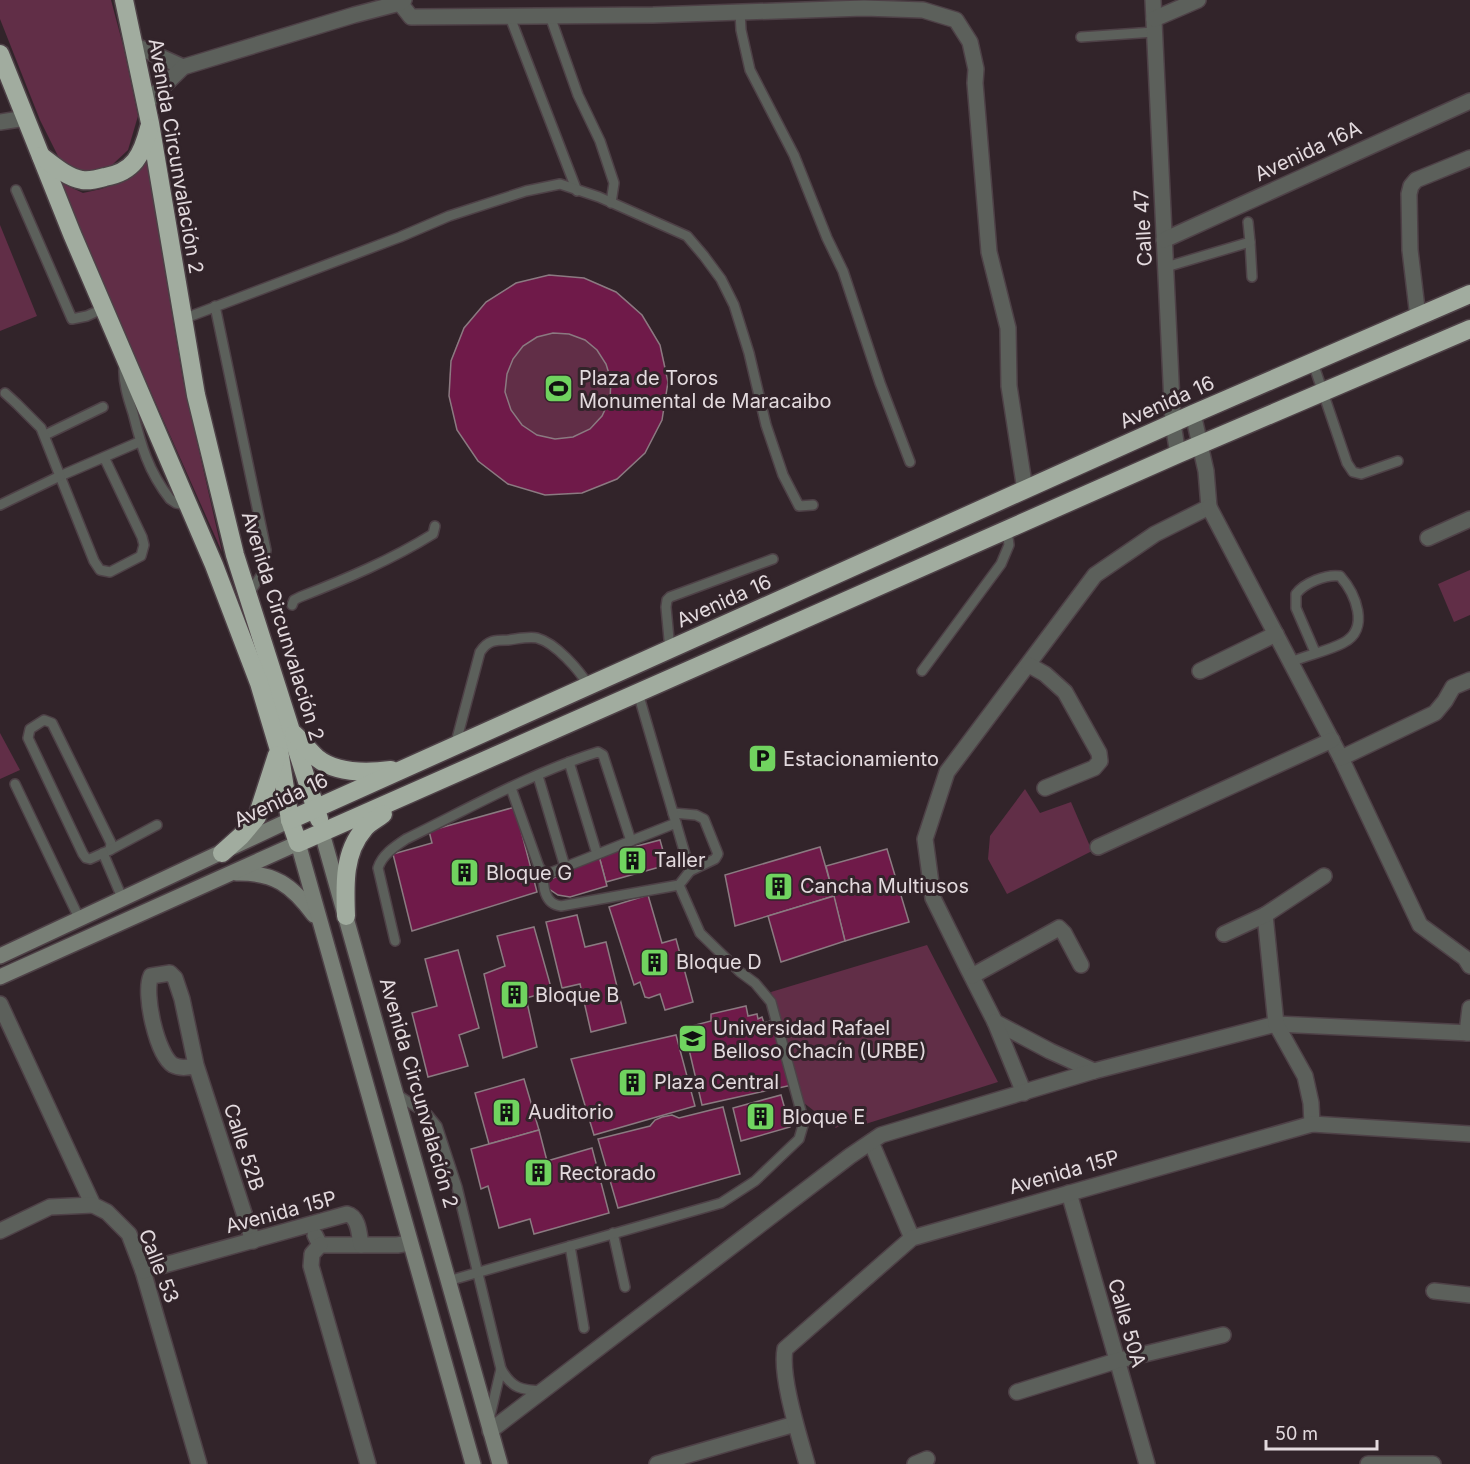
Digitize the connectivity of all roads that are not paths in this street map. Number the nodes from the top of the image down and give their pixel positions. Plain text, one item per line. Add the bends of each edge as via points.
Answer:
1 (124, 0) edge
2 (1153, 0) edge
3 (1198, 0) edge
4 (402, 2) edge
5 (740, 12) junction
6 (550, 16) junction
7 (510, 17) junction
8 (1154, 25) junction
9 (1081, 37) dead end
10 (134, 45) junction
11 (0, 54) edge
12 (183, 67) junction
13 (1470, 101) edge
14 (146, 103) junction
15 (26, 118) junction
16 (0, 122) edge
17 (150, 123) junction
18 (41, 156) junction
19 (1470, 158) edge
20 (16, 190) dead end
21 (577, 191) junction
22 (611, 203) junction
23 (1248, 222) dead end
24 (1164, 240) junction
25 (1250, 242) junction
26 (1166, 267) junction
27 (1252, 277) dead end
28 (1470, 294) edge
29 (215, 306) junction
30 (104, 308) junction
31 (1418, 317) junction
32 (183, 319) junction
33 (1470, 329) edge
34 (124, 355) junction
35 (1313, 363) junction
36 (5, 393) dead end
37 (1323, 393) junction
38 (103, 407) dead end
39 (1193, 414) junction
40 (1173, 424) junction
41 (45, 435) junction
42 (139, 442) junction
43 (1201, 446) junction
44 (1178, 454) junction
45 (104, 457) junction
46 (1398, 461) dead end
47 (910, 462) dead end
48 (60, 476) junction
49 (1025, 490) junction
50 (0, 505) edge
51 (813, 505) dead end
52 (189, 506) junction
53 (1209, 507) junction
54 (1470, 519) edge
55 (435, 526) dead end
56 (1007, 530) junction
57 (1428, 538) dead end
58 (773, 559) dead end
59 (248, 595) junction
60 (292, 605) dead end
61 (1276, 634) junction
62 (670, 650) junction
63 (1316, 652) junction
64 (1291, 662) junction
65 (1029, 664) junction
66 (922, 671) dead end
67 (1200, 671) dead end
68 (1470, 680) edge
69 (589, 686) junction
70 (638, 693) junction
71 (291, 731) junction
72 (1332, 740) junction
73 (455, 746) junction
74 (279, 750) junction
75 (1341, 758) junction
76 (569, 762) junction
77 (405, 769) junction
78 (538, 776) junction
79 (15, 784) dead end
80 (511, 788) junction
81 (1045, 788) dead end
82 (411, 794) junction
83 (316, 809) junction
84 (673, 813) junction
85 (290, 820) junction
86 (676, 823) junction
87 (157, 825) dead end
88 (322, 832) junction
89 (632, 841) junction
90 (298, 843) junction
91 (1098, 847) dead end
92 (107, 852) junction
93 (222, 853) junction
94 (597, 854) junction
95 (565, 867) junction
96 (690, 871) junction
97 (543, 872) junction
98 (230, 873) junction
99 (1324, 876) dead end
100 (679, 885) junction
101 (123, 900) junction
102 (1265, 915) junction
103 (346, 916) junction
104 (80, 920) junction
105 (320, 923) junction
106 (1224, 934) dead end
107 (395, 941) dead end
108 (0, 956) edge
109 (1081, 965) dead end
110 (1470, 966) edge
111 (972, 976) junction
112 (0, 978) edge
113 (0, 1004) edge
114 (1470, 1008) edge
115 (995, 1022) junction
116 (1276, 1024) junction
117 (1469, 1033) edge
118 (196, 1065) junction
119 (1094, 1071) junction
120 (395, 1093) junction
121 (1024, 1093) junction
122 (1312, 1124) junction
123 (1470, 1134) edge
124 (871, 1142) junction
125 (1069, 1192) junction
126 (93, 1205) junction
127 (312, 1224) junction
128 (0, 1231) edge
129 (613, 1233) junction
130 (912, 1238) junction
131 (252, 1241) junction
132 (410, 1243) junction
133 (320, 1245) junction
134 (361, 1245) junction
135 (570, 1246) junction
136 (143, 1271) junction
137 (477, 1273) junction
138 (448, 1281) junction
139 (625, 1287) dead end
140 (1434, 1291) dead end
141 (1470, 1295) edge
142 (584, 1328) dead end
143 (1223, 1335) dead end
144 (1116, 1361) junction
145 (501, 1369) junction
146 (543, 1391) junction
147 (1017, 1392) dead end
148 (795, 1424) junction
149 (489, 1427) junction
150 (199, 1464) edge
151 (368, 1464) edge
152 (473, 1464) edge
153 (500, 1464) edge
154 (657, 1464) edge
155 (807, 1464) edge
156 (1147, 1464) edge
157 (1368, 1464) edge
158 (1433, 1464) edge

1 - 10 highway, Avenida Circunvalación 2
2 - 8 street, Calle 47
3 - 8 street
4 - 7 street via 411,17
4 - 12 street
5 - 6 street
5 - 47 lane via 750,70 794,155 843,271
5 - 49 street via 923,10 956,20 970,42 976,69 989,252 1008,328 1010,386
6 - 7 street
6 - 22 lane via 578,95 604,152 614,183
7 - 21 lane
8 - 9 lane
8 - 24 street, Calle 47
10 - 12 street
10 - 14 highway, Avenida Circunvalación 2
11 - 15 highway, Avenida Circunvalación 2
12 - 14 street
13 - 24 street, Avenida 16A
14 - 17 highway, Avenida Circunvalación 2
15 - 16 street
15 - 18 highway, Avenida Circunvalación 2
17 - 18 highway via 136,160 118,175 82,180
17 - 32 highway, Avenida Circunvalación 2
18 - 30 highway, Avenida Circunvalación 2
19 - 31 street via 1416,180 1411,186 1410,250
20 - 30 lane via 72,319
21 - 22 lane
21 - 29 lane via 560,184 526,190
22 - 51 lane via 687,236 721,279 749,352 766,425 783,475 799,506
23 - 25 lane
24 - 26 street, Calle 47
25 - 26 lane
25 - 27 lane
26 - 40 street, Calle 47
28 - 31 highway, Avenida 16
29 - 32 lane
29 - 59 lane via 266,550 262,574
30 - 34 highway, Avenida Circunvalación 2
31 - 35 highway, Avenida 16
32 - 59 highway, Avenida Circunvalación 2 via 196,395
33 - 37 highway
34 - 42 lane via 124,375
34 - 52 highway, Avenida Circunvalación 2
35 - 37 lane
35 - 39 highway, Avenida 16
36 - 41 lane via 35,420
37 - 43 highway
37 - 46 lane via 1353,472 1361,474
38 - 41 lane
39 - 40 highway, Avenida 16
39 - 43 street
40 - 44 street, Calle 47
40 - 49 highway, Avenida 16
41 - 48 lane
42 - 45 lane
42 - 52 lane via 170,499
43 - 44 highway
43 - 53 street
44 - 56 highway
45 - 48 lane
45 - 48 lane via 144,545 141,556 115,570 106,572 97,567
48 - 50 lane
49 - 62 highway, Avenida 16
52 - 74 highway, Avenida Circunvalación 2 via 259,683
53 - 61 street
53 - 65 street via 1155,534 1095,575
54 - 57 street
55 - 60 lane via 433,534 407,550 300,597
56 - 66 lane via 1009,545 1001,564
56 - 70 highway
58 - 62 lane via 670,597 666,607
59 - 71 highway, Avenida Circunvalación 2
61 - 64 street
61 - 67 street
62 - 69 highway, Avenida 16
63 - 63 lane via 1346,642 1359,626 1359,610 1340,576 1306,585 1296,594 1296,608
63 - 64 lane
64 - 72 street
65 - 81 street via 1065,692 1099,753 1100,761 1094,768
65 - 111 street via 947,772 925,839 933,898
68 - 75 street via 1453,687 1435,713
69 - 73 highway, Avenida 16
69 - 73 lane via 554,646 537,638 491,640 480,652
70 - 82 highway
70 - 84 lane
71 - 77 highway via 317,758 341,768 366,772
71 - 83 highway, Avenida Circunvalación 2
72 - 75 street
72 - 91 street
73 - 77 highway, Avenida 16
74 - 85 highway, Avenida Circunvalación 2
74 - 93 highway via 257,817
75 - 110 street via 1420,925 1465,958
76 - 78 lane
76 - 89 lane via 598,752 603,755
76 - 94 lane
77 - 83 highway, Avenida 16
78 - 80 lane
78 - 95 lane
79 - 104 lane
80 - 97 lane
80 - 107 lane via 406,839 380,861 379,876
82 - 88 highway
82 - 103 highway via 364,828 352,848 345,879
83 - 85 highway, Avenida 16
83 - 88 highway, Avenida Circunvalación 2
84 - 86 lane
84 - 96 lane via 704,819 718,854
85 - 90 highway, Avenida Circunvalación 2
85 - 93 main road, Avenida 16
86 - 89 lane
86 - 96 lane
87 - 92 lane
88 - 90 highway
88 - 103 main road, Avenida Circunvalación 2
89 - 94 lane
90 - 98 main road
90 - 105 main road, Avenida Circunvalación 2
92 - 92 lane via 111,843 52,723 44,720 30,729 28,738 86,858
92 - 101 lane
93 - 101 main road, Avenida 16
94 - 95 lane
95 - 97 lane
96 - 100 lane
97 - 100 lane via 547,897 555,906
98 - 105 main road via 256,873 282,882 303,900
98 - 112 main road
99 - 102 street
100 - 129 lane via 700,933 755,982 771,1002 804,1122 799,1139 755,1182 721,1203
101 - 104 main road, Avenida 16
102 - 106 street
102 - 116 street
103 - 120 main road, Avenida Circunvalación 2
104 - 108 main road, Avenida 16
105 - 132 main road, Avenida Circunvalación 2
109 - 111 street via 1059,928
111 - 115 street
113 - 126 street, Calle 53
114 - 117 street
115 - 119 street
115 - 121 street
116 - 117 street
116 - 119 street
116 - 122 street via 1305,1076
118 - 118 street, Calle 52B via 175,978 170,972 151,976 147,990 158,1044 172,1064 186,1068
118 - 131 street, Calle 52B
119 - 121 street
120 - 137 lane via 428,1115 437,1126 457,1186
120 - 138 main road, Avenida Circunvalación 2
121 - 124 street via 881,1135
122 - 123 street, Avenida 15P
122 - 125 street, Avenida 15P
124 - 130 street
124 - 146 street
125 - 130 street, Avenida 15P
125 - 144 street, Calle 50A
126 - 128 street via 50,1207
126 - 136 street, Calle 53 via 107,1212 129,1234
127 - 131 street, Avenida 15P
127 - 133 street
127 - 134 street, Avenida 15P via 352,1215
129 - 135 lane
129 - 139 lane
130 - 148 street, Avenida 15P via 785,1349 783,1361
131 - 136 street, Avenida 15P
132 - 134 street
132 - 152 main road, Avenida Circunvalación 2
133 - 134 street
133 - 151 street via 312,1254 311,1266
135 - 137 lane
135 - 142 lane
136 - 150 street, Calle 53
137 - 138 lane
137 - 145 lane
138 - 149 main road, Avenida Circunvalación 2
140 - 141 street
143 - 144 street
144 - 147 street
144 - 156 street, Calle 50A
145 - 146 lane via 512,1385
145 - 149 lane
146 - 149 street
148 - 154 street
148 - 155 street
149 - 153 main road, Avenida Circunvalación 2
157 - 158 street

